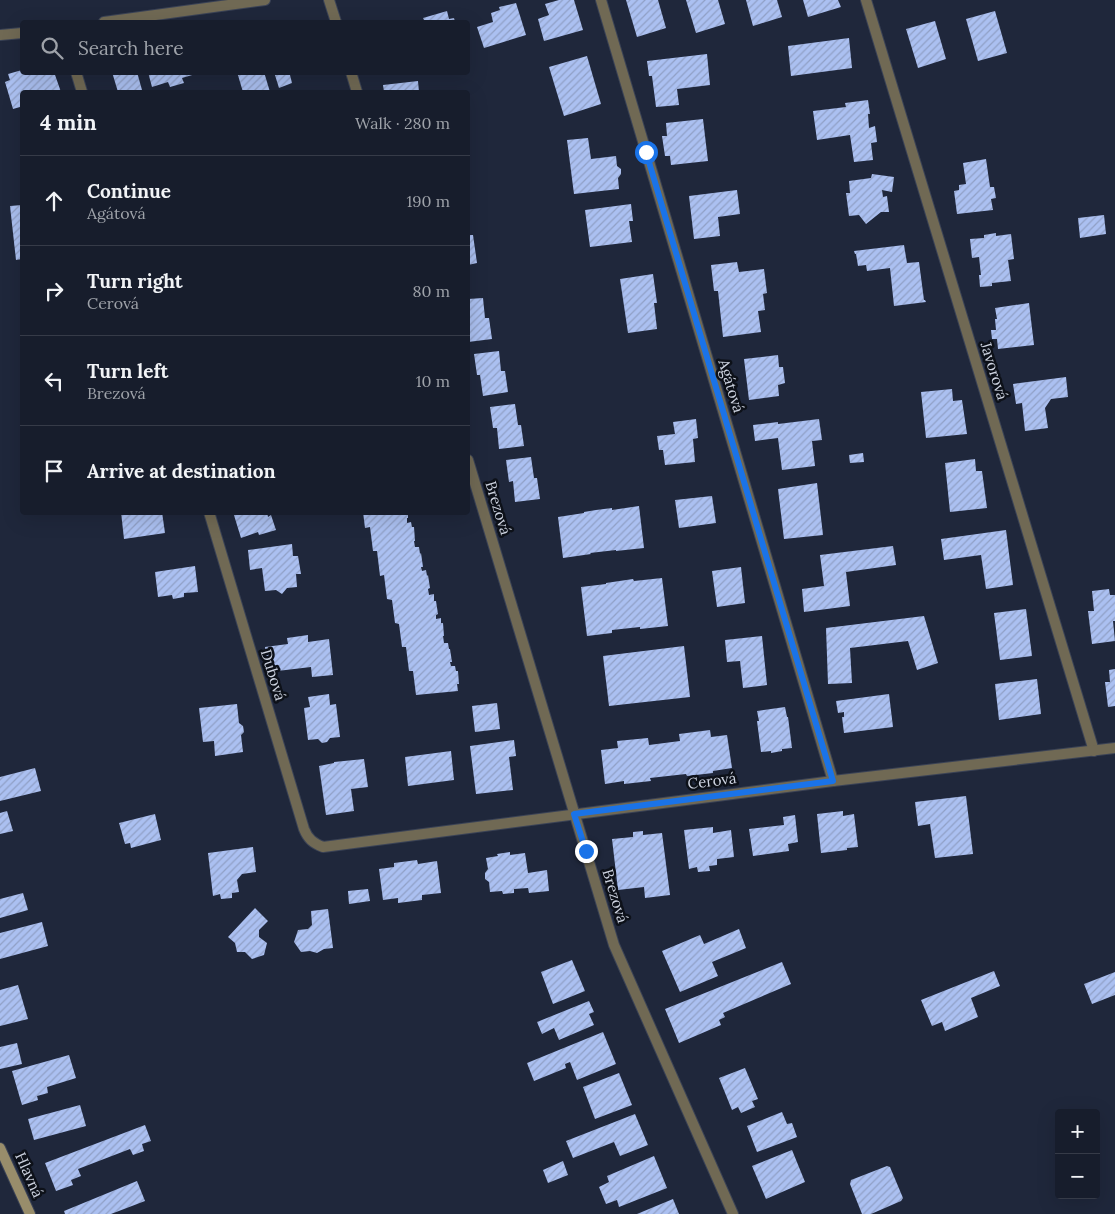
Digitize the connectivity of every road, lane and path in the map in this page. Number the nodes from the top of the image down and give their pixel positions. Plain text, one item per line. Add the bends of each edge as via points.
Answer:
1 (265, 0) edge
2 (329, 0) edge
3 (600, 0) edge
4 (866, 0) edge
5 (119, 20) edge
6 (335, 20) edge
7 (20, 33) edge
8 (0, 35) edge
9 (77, 75) edge
10 (352, 75) edge
11 (81, 90) edge
12 (356, 90) edge
13 (470, 467) edge
14 (210, 515) edge
15 (1115, 748) edge
16 (1094, 751) junction
17 (833, 781) junction
18 (574, 814) junction
19 (314, 843) joint
20 (0, 1148) edge
21 (30, 1214) edge
22 (733, 1214) edge

1 - 5 street
2 - 6 street
3 - 17 street, Agátová
4 - 16 street, Javorová
7 - 8 street
9 - 11 street
10 - 12 street
13 - 18 street, Brezová
14 - 19 street, Dubová via 304,829
15 - 16 street, Cerová
16 - 17 street, Cerová
17 - 18 street, Cerová
18 - 19 street, Cerová via 323,847
18 - 22 street, Brezová via 614,944
20 - 21 main road, Hlavná

